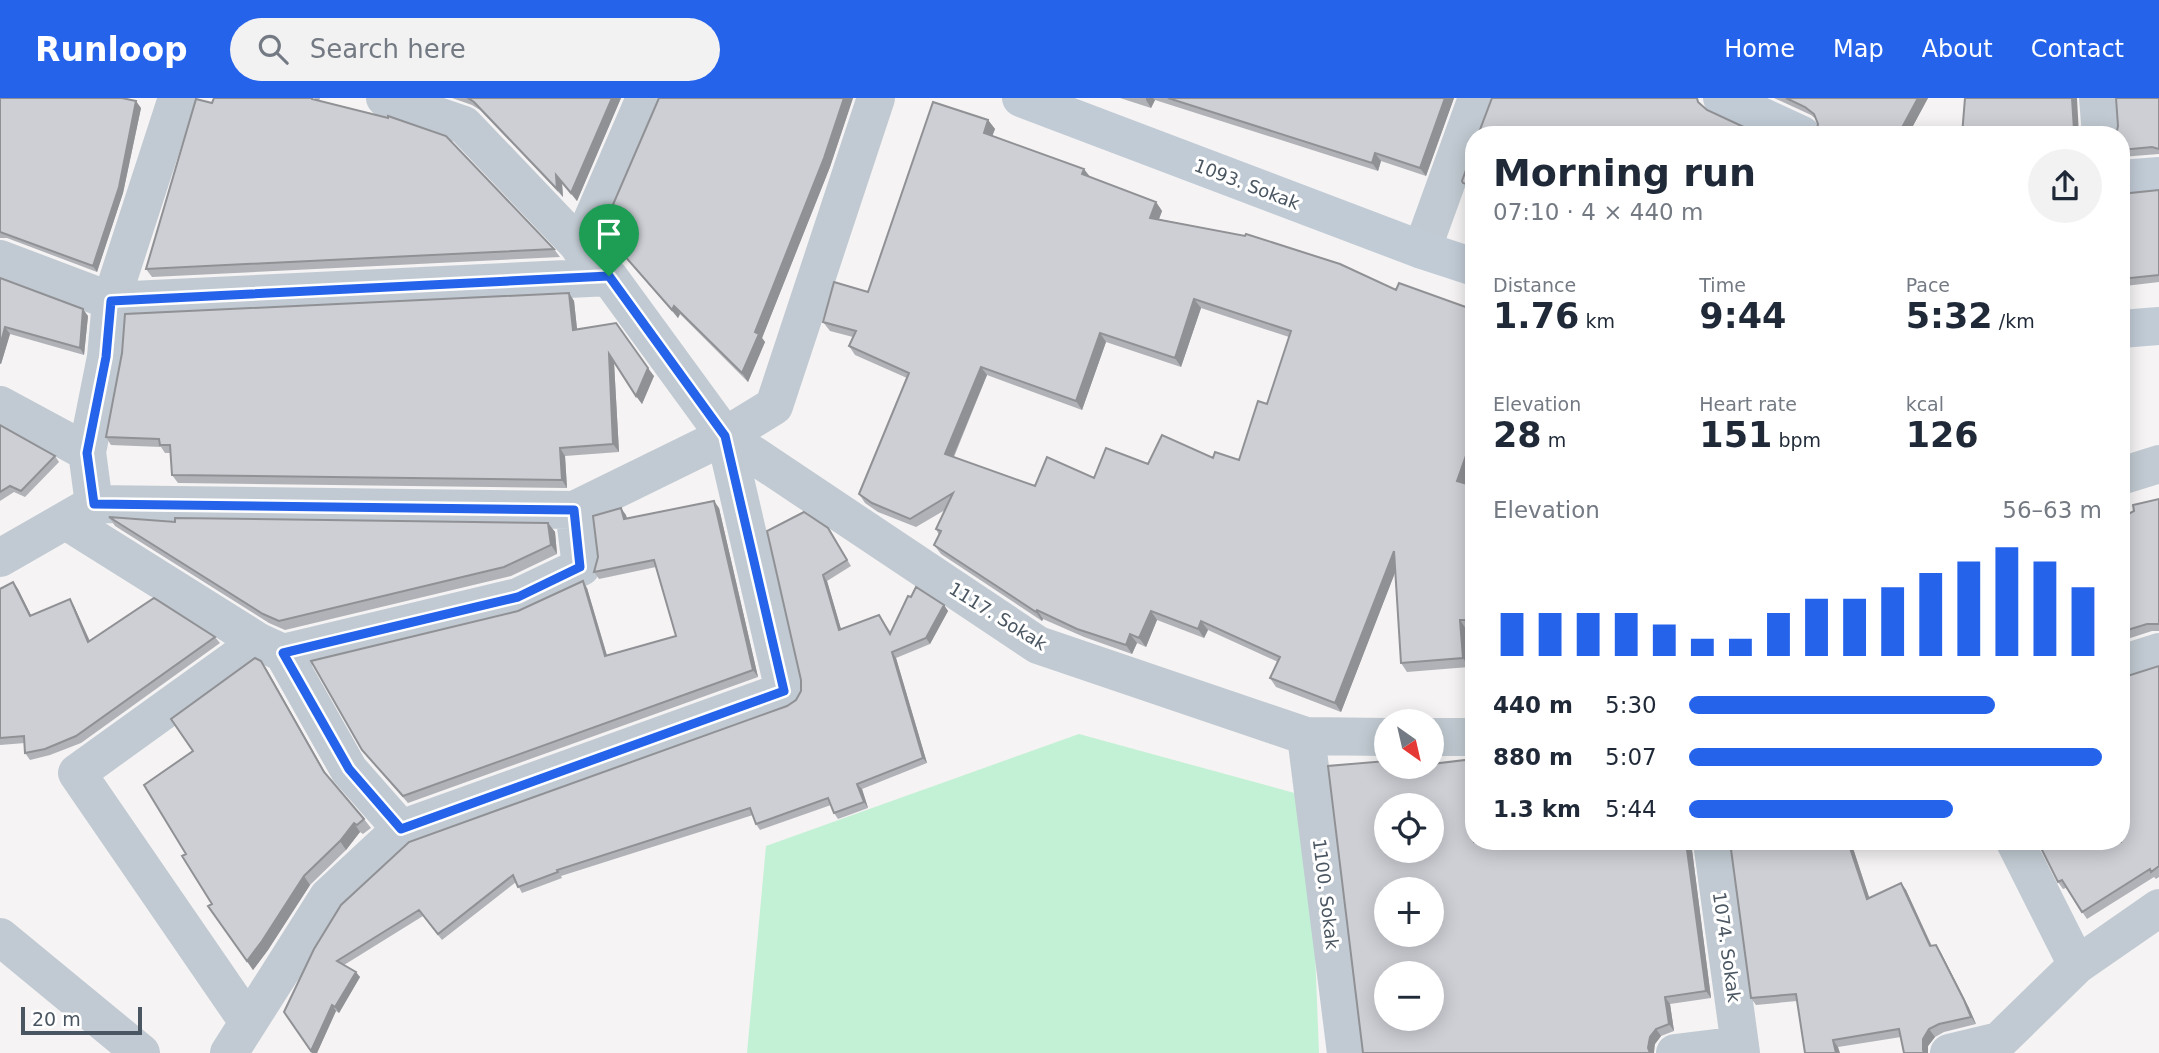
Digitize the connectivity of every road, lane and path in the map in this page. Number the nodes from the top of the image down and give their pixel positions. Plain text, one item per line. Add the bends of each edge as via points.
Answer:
1 (177, 98) edge
2 (385, 98) edge
3 (645, 98) edge
4 (876, 98) edge
5 (1021, 98) edge
6 (1477, 98) edge
7 (1722, 98) edge
8 (2098, 98) edge
9 (1467, 126) edge
10 (1783, 126) edge
11 (2100, 126) edge
12 (1465, 131) edge
13 (2159, 176) edge
14 (2130, 178) edge
15 (580, 248) junction
16 (1422, 250) junction
17 (0, 258) edge
18 (1465, 264) edge
19 (609, 276) junction
20 (111, 301) junction
21 (2159, 326) edge
22 (2130, 328) edge
23 (0, 405) edge
24 (725, 436) junction
25 (87, 453) junction
26 (2159, 464) edge
27 (2130, 472) edge
28 (574, 510) junction
29 (80, 512) junction
30 (0, 558) edge
31 (271, 648) junction
32 (2159, 652) edge
33 (2130, 661) edge
34 (1306, 736) junction
35 (1374, 737) edge
36 (1444, 737) edge
37 (1465, 737) edge
38 (401, 829) junction
39 (1713, 850) edge
40 (2019, 850) edge
41 (2159, 908) edge
42 (0, 937) edge
43 (2077, 965) junction
44 (238, 1037) edge
45 (2000, 1047) edge
46 (1740, 1049) edge
47 (141, 1053) edge
48 (1346, 1053) edge
49 (1675, 1053) edge
50 (1949, 1053) edge

1 - 20 street
2 - 15 street via 464,125
3 - 15 street
4 - 24 street via 774,406
5 - 16 street, 1093. Sokak
6 - 9 street
7 - 10 street
8 - 11 street
12 - 16 street
13 - 14 street
15 - 19 street
16 - 18 street, 1093. Sokak
17 - 20 street
19 - 20 street
19 - 24 street
20 - 25 street via 106,357
21 - 22 street
23 - 25 street
24 - 28 street
24 - 34 street, 1117. Sokak via 1038,645
24 - 38 street via 784,691
25 - 29 street
26 - 27 street
28 - 29 street
28 - 31 street via 580,567 518,597
29 - 30 street
29 - 31 street
31 - 38 street via 349,769
31 - 44 street via 77,773
32 - 33 street
34 - 35 street, 1117. Sokak
34 - 48 street, 1100. Sokak
36 - 37 street
38 - 44 street via 328,897
39 - 46 street, 1074. Sokak
40 - 43 street
41 - 43 street
42 - 47 street
43 - 45 street
45 - 50 street
46 - 49 street

